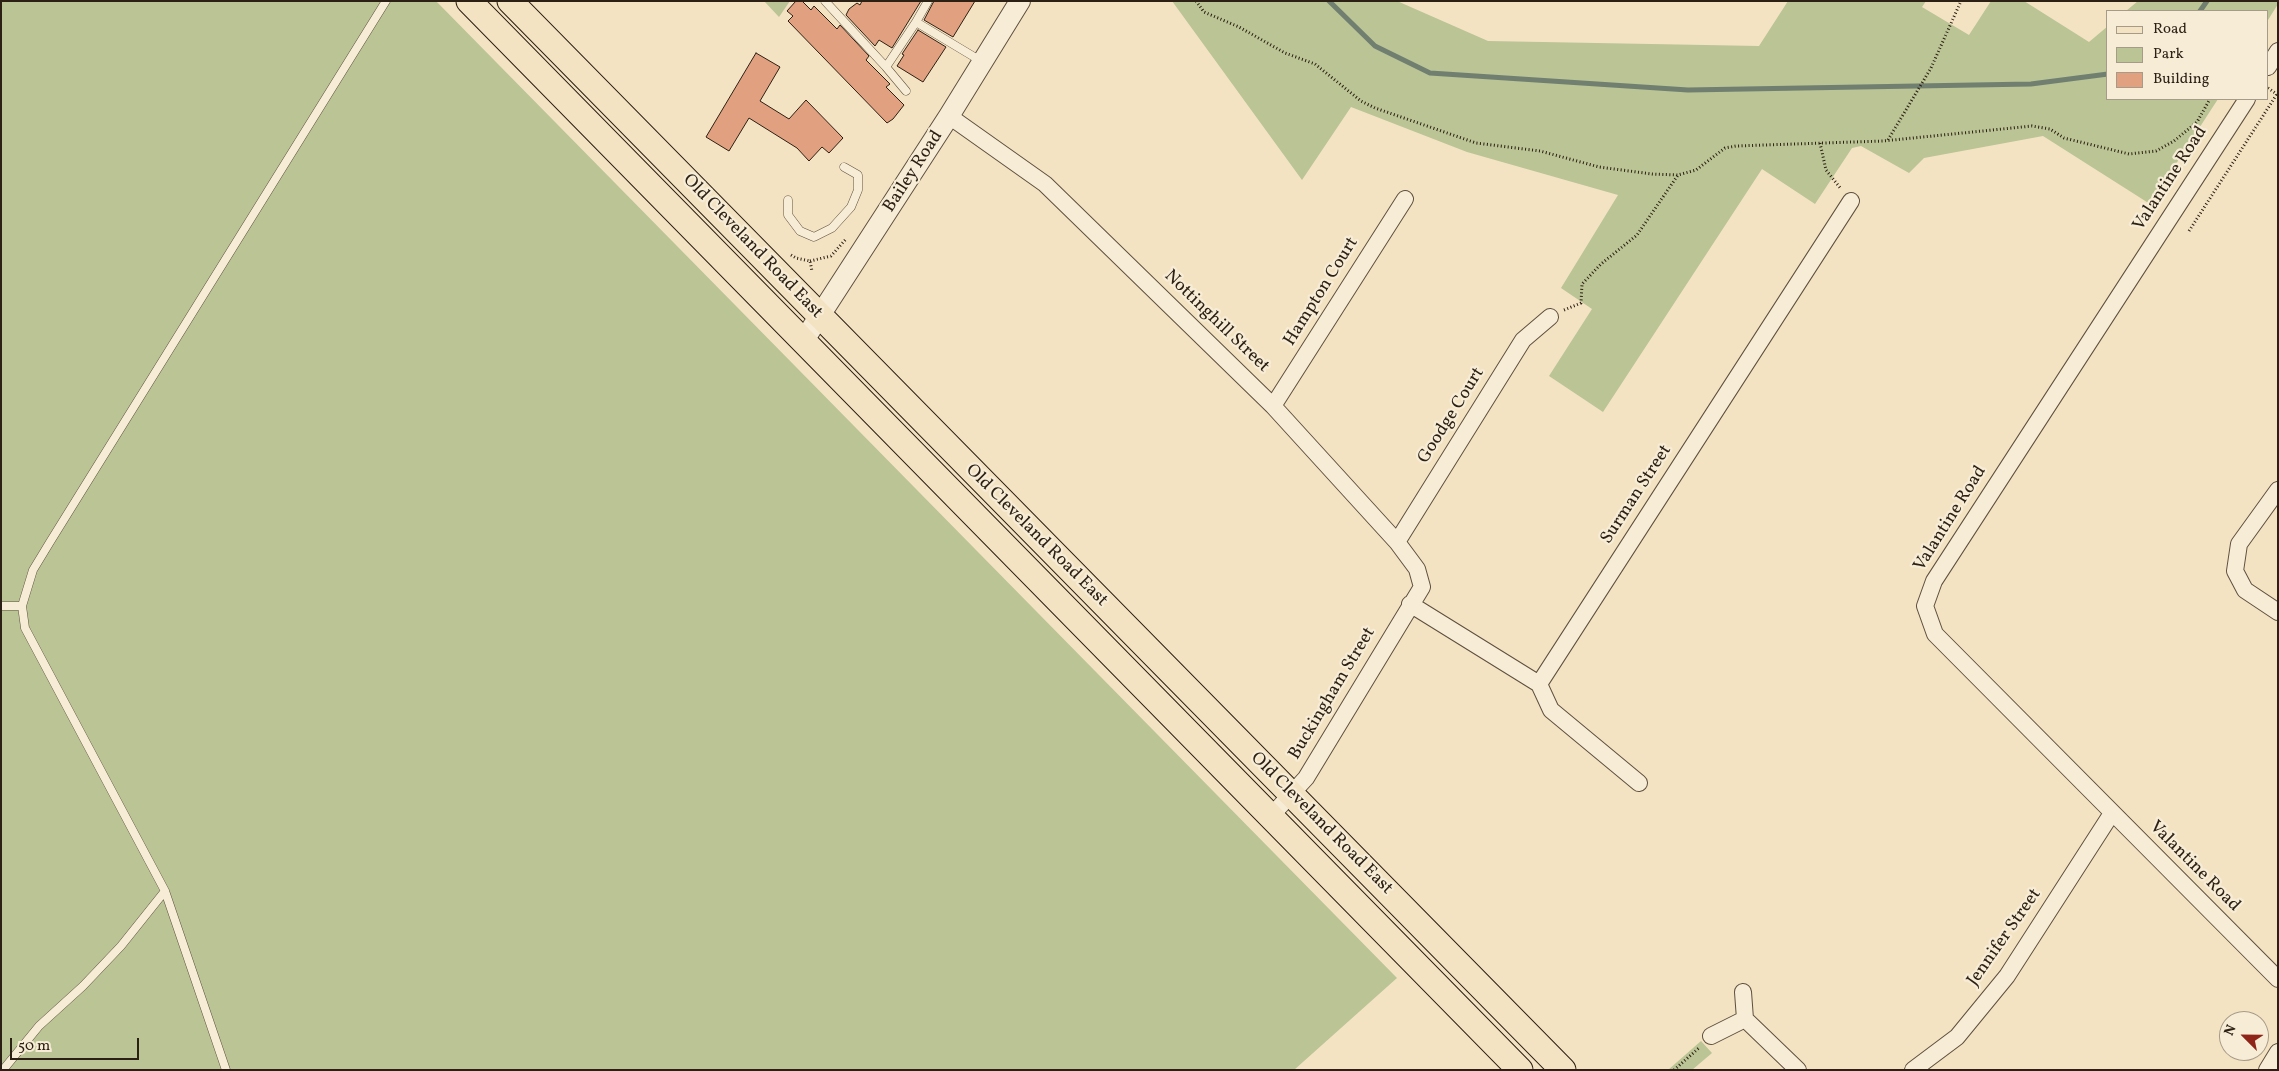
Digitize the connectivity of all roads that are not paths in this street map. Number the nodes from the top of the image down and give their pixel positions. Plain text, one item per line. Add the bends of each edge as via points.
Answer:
1 (386, 1) edge
2 (469, 1) edge
3 (510, 1) edge
4 (825, 1) edge
5 (928, 1) edge
6 (1020, 1) edge
7 (916, 22) junction
8 (2278, 51) edge
9 (983, 62) junction
10 (2269, 65) edge
11 (886, 67) junction
12 (906, 91) dead end
13 (2246, 100) edge
14 (949, 116) junction
15 (844, 167) dead end
16 (1405, 199) dead end
17 (788, 200) dead end
18 (1850, 201) road end
19 (1550, 316) road end
20 (820, 317) junction
21 (804, 340) junction
22 (1274, 406) junction
23 (2278, 490) edge
24 (1396, 542) junction
25 (1422, 587) joint
26 (1410, 604) junction
27 (1, 606) edge
28 (22, 606) junction
29 (2278, 612) edge
30 (1538, 684) junction
31 (1639, 783) dead end
32 (1291, 794) junction
33 (2112, 813) junction
34 (1271, 816) junction
35 (165, 892) junction
36 (2278, 979) edge
37 (1743, 992) dead end
38 (1745, 1019) junction
39 (1711, 1036) road end
40 (2278, 1052) edge
41 (3, 1070) edge
42 (226, 1070) edge
43 (1520, 1070) edge
44 (1562, 1070) edge
45 (1798, 1070) edge
46 (1913, 1070) edge
47 (2267, 1070) edge

1 - 28 lane via 33,570
2 - 21 main road, Old Cleveland Road East
3 - 20 main road, Old Cleveland Road East
4 - 11 lane
5 - 7 lane
6 - 9 street, Bailey Road
7 - 9 lane
7 - 11 lane
8 - 10 street
9 - 14 street, Bailey Road
11 - 12 lane
13 - 33 street, Valantine Road via 1934,580 1925,606 1935,634
14 - 20 street, Bailey Road
14 - 22 street, Nottinghill Street via 1045,184
15 - 17 lane via 858,175 858,190 851,207 832,228 814,237 800,231 788,215
16 - 22 street, Hampton Court
18 - 30 street, Surman Street
19 - 24 street, Goodge Court via 1523,340
20 - 21 street, Bailey Road
20 - 32 main road, Old Cleveland Road East
21 - 34 main road, Old Cleveland Road East
22 - 24 street, Nottinghill Street
23 - 29 street via 2239,544 2234,571 2245,590
24 - 25 street, Nottinghill Street via 1417,569
25 - 26 street, Buckingham Street
26 - 30 street
26 - 32 street, Buckingham Street via 1306,778
27 - 28 lane
28 - 35 lane via 24,628
30 - 31 street via 1551,710
32 - 34 street, Buckingham Street
32 - 44 main road, Old Cleveland Road East
33 - 36 street, Valantine Road
33 - 46 street, Jennifer Street via 2007,976 1957,1037
34 - 43 main road, Old Cleveland Road East
35 - 41 lane via 120,946 39,1026
35 - 42 lane
37 - 38 street
38 - 39 street
38 - 45 street
40 - 47 street

